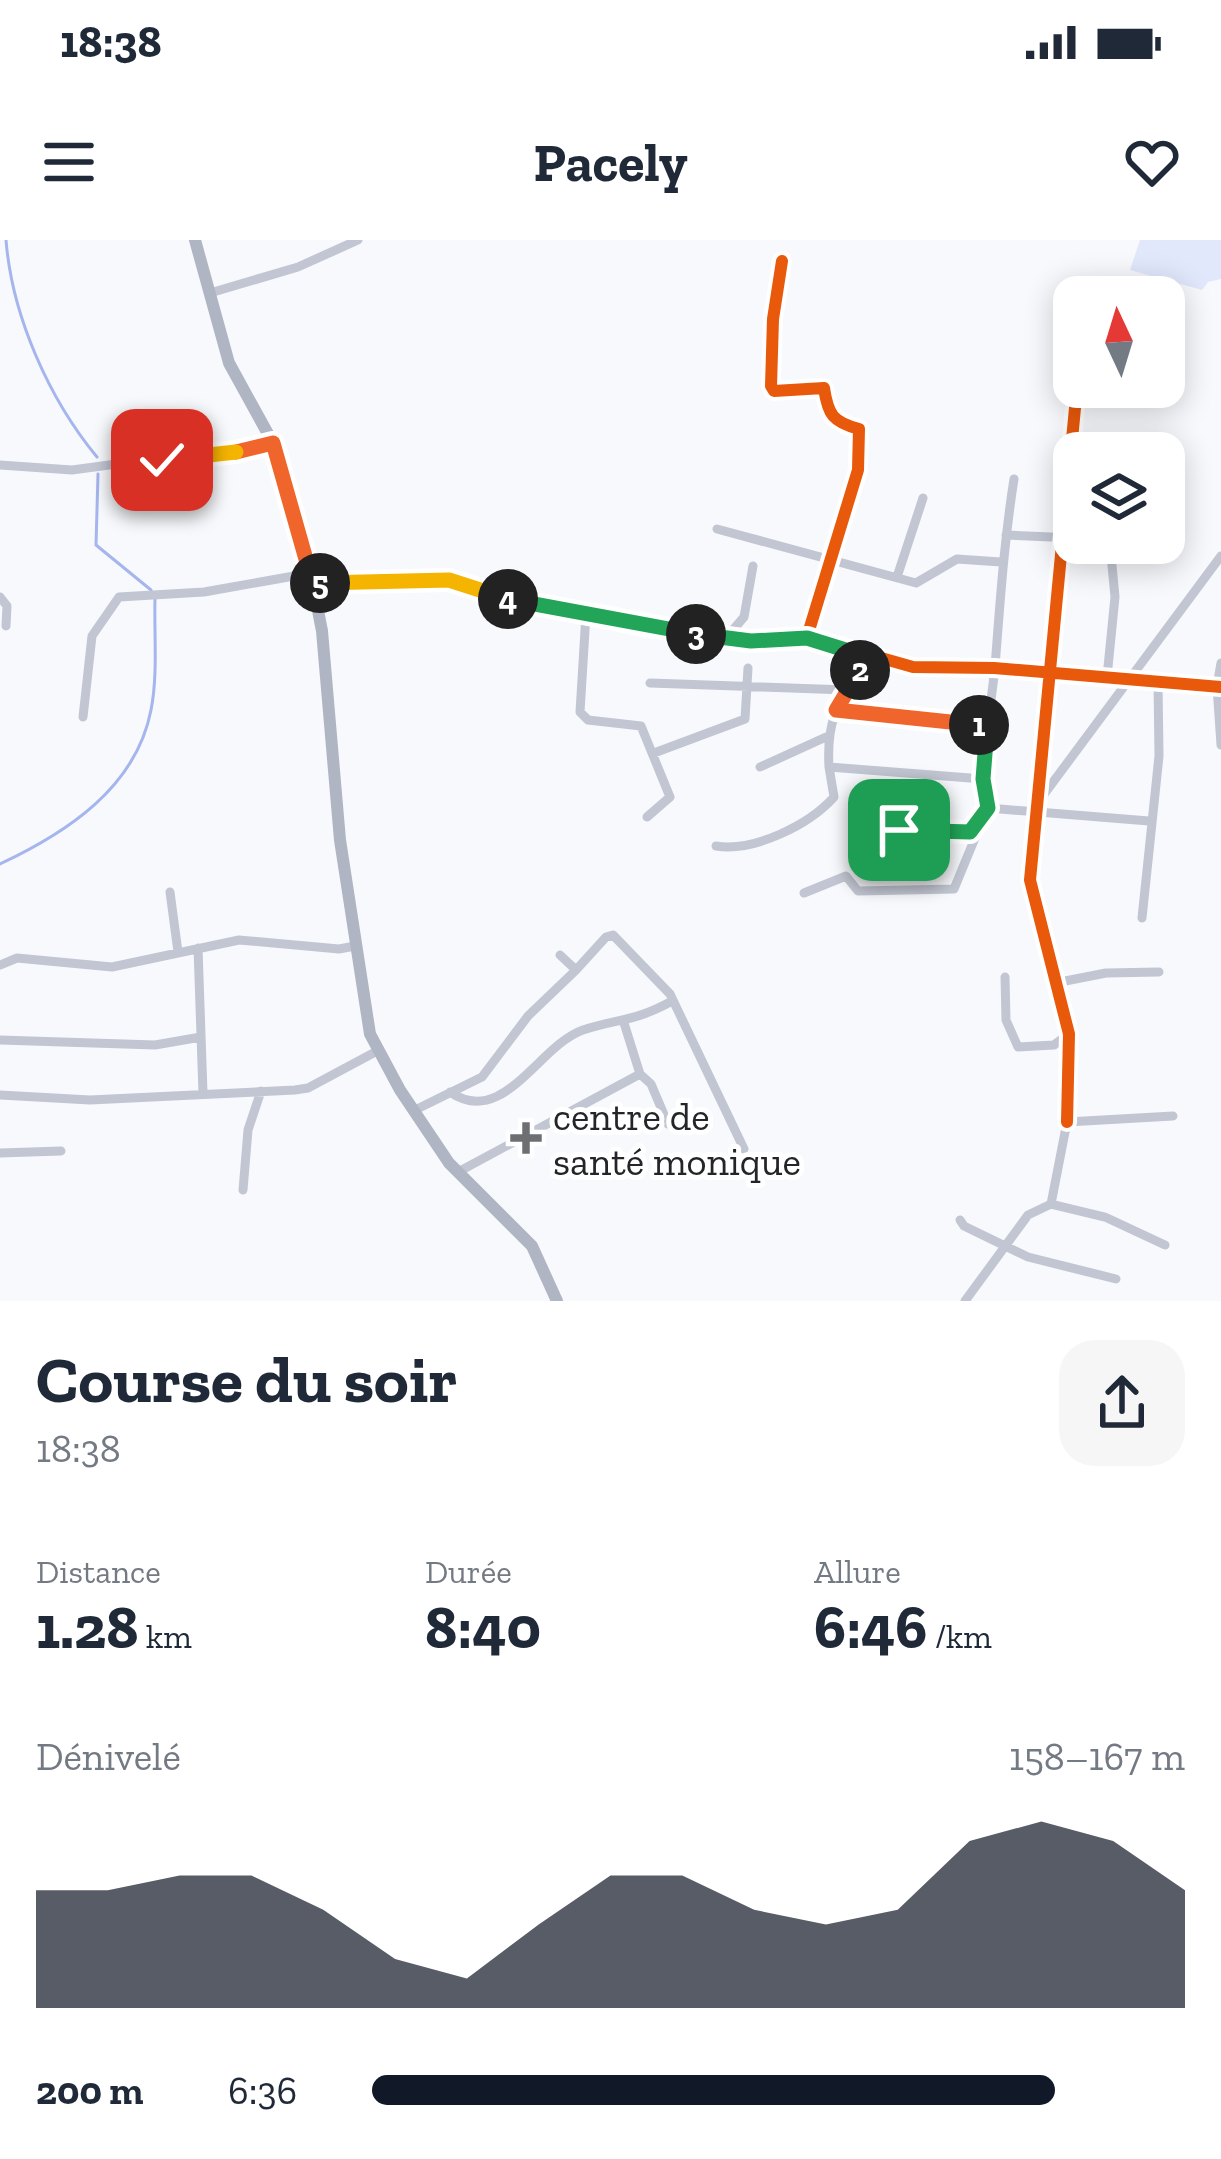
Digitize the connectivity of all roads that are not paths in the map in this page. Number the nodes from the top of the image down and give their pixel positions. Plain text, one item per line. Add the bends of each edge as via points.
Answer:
1 (195, 240) edge
2 (358, 240) edge
3 (782, 261) dead end
4 (210, 292) junction
5 (273, 443) junction
6 (0, 465) edge
7 (1014, 478) dead end
8 (923, 498) dead end
9 (717, 529) dead end
10 (1006, 535) junction
11 (1053, 537) edge
12 (1221, 556) edge
13 (834, 558) junction
14 (1001, 562) junction
15 (1059, 564) edge
16 (1112, 564) edge
17 (753, 566) dead end
18 (897, 577) junction
19 (312, 579) junction
20 (0, 597) edge
21 (586, 614) junction
22 (6, 626) dead end
23 (726, 638) junction
24 (807, 638) junction
25 (868, 657) junction
26 (1221, 663) edge
27 (748, 668) dead end
28 (994, 668) junction
29 (1050, 674) junction
30 (1107, 677) junction
31 (1129, 678) junction
32 (1158, 682) junction
33 (650, 683) dead end
34 (1219, 686) edge
35 (749, 688) junction
36 (847, 690) junction
37 (836, 710) junction
38 (83, 717) dead end
39 (987, 728) junction
40 (826, 736) junction
41 (1221, 745) edge
42 (654, 753) junction
43 (760, 767) dead end
44 (829, 767) junction
45 (983, 779) junction
46 (988, 808) junction
47 (1033, 810) junction
48 (647, 817) dead end
49 (1149, 820) junction
50 (982, 821) junction
51 (863, 825) dead end
52 (716, 846) dead end
53 (170, 892) dead end
54 (804, 893) dead end
55 (1142, 918) dead end
56 (355, 946) junction
57 (198, 948) junction
58 (178, 952) junction
59 (560, 955) dead end
60 (0, 965) edge
61 (576, 970) junction
62 (1159, 972) dead end
63 (1004, 977) dead end
64 (1055, 983) junction
65 (672, 1000) junction
66 (624, 1023) junction
67 (1069, 1034) junction
68 (201, 1037) junction
69 (0, 1040) edge
70 (379, 1050) junction
71 (640, 1074) junction
72 (261, 1091) junction
73 (450, 1092) junction
74 (203, 1093) junction
75 (0, 1095) edge
76 (415, 1110) junction
77 (1173, 1116) dead end
78 (1067, 1122) junction
79 (668, 1124) dead end
80 (744, 1149) dead end
81 (61, 1151) dead end
82 (0, 1153) edge
83 (458, 1172) junction
84 (243, 1190) dead end
85 (1051, 1204) junction
86 (960, 1220) dead end
87 (1165, 1245) dead end
88 (1007, 1247) junction
89 (1116, 1279) dead end
90 (556, 1301) edge
91 (964, 1301) edge

1 - 4 main road
2 - 4 street
3 - 13 street via 771,386 824,388 828,413 859,429 858,470
4 - 5 main road via 229,363
5 - 6 street via 72,470
5 - 19 main road
7 - 10 street
8 - 18 street
9 - 13 street
10 - 11 street
10 - 14 street
12 - 31 street
13 - 18 street
13 - 24 street
14 - 18 street via 956,559 916,583
14 - 28 street
15 - 29 street
16 - 30 street
17 - 23 street via 744,617
19 - 21 street via 449,580
19 - 38 street via 118,597 92,636
19 - 56 main road
20 - 22 street
21 - 23 street
21 - 42 street via 580,712 588,720 641,726
23 - 24 street
24 - 25 street
25 - 28 street via 913,667
25 - 36 street
26 - 34 street
27 - 35 street
28 - 29 street
28 - 39 street
29 - 30 street
29 - 47 street
30 - 31 street
31 - 32 street
31 - 47 street
32 - 34 street
32 - 49 street
33 - 35 street
34 - 41 street
35 - 36 street
35 - 42 street via 745,719
36 - 37 street
37 - 39 street
37 - 40 street
39 - 45 street
40 - 43 street
40 - 44 street
42 - 48 street via 670,797
44 - 45 street
44 - 52 street via 834,797 822,809 748,847
45 - 46 street
46 - 47 street
46 - 50 street
47 - 49 street
47 - 64 street via 1030,880
49 - 55 street
50 - 51 street via 954,833
50 - 54 street via 954,889 858,891 846,876
53 - 58 street
56 - 57 street via 239,940
56 - 70 main road
57 - 58 street
57 - 68 street
58 - 60 street via 112,967 17,958
59 - 61 street
61 - 65 street via 613,935
61 - 73 street via 482,1076
62 - 64 street
63 - 67 street via 1006,1021 1018,1047 1054,1045
64 - 67 street
65 - 66 street
65 - 80 street
66 - 71 street
66 - 73 street via 580,1031 497,1098 473,1102
67 - 78 street
68 - 69 street via 155,1045
68 - 74 street
70 - 72 street via 308,1088
70 - 76 main road
71 - 79 street
71 - 83 street
72 - 74 street
72 - 84 street
73 - 76 street
74 - 75 street
76 - 83 main road
77 - 78 street
78 - 85 street
81 - 82 street
83 - 90 main road via 532,1246
85 - 87 street via 1105,1217
85 - 88 street via 1028,1215
86 - 88 street
88 - 89 street
88 - 91 street

